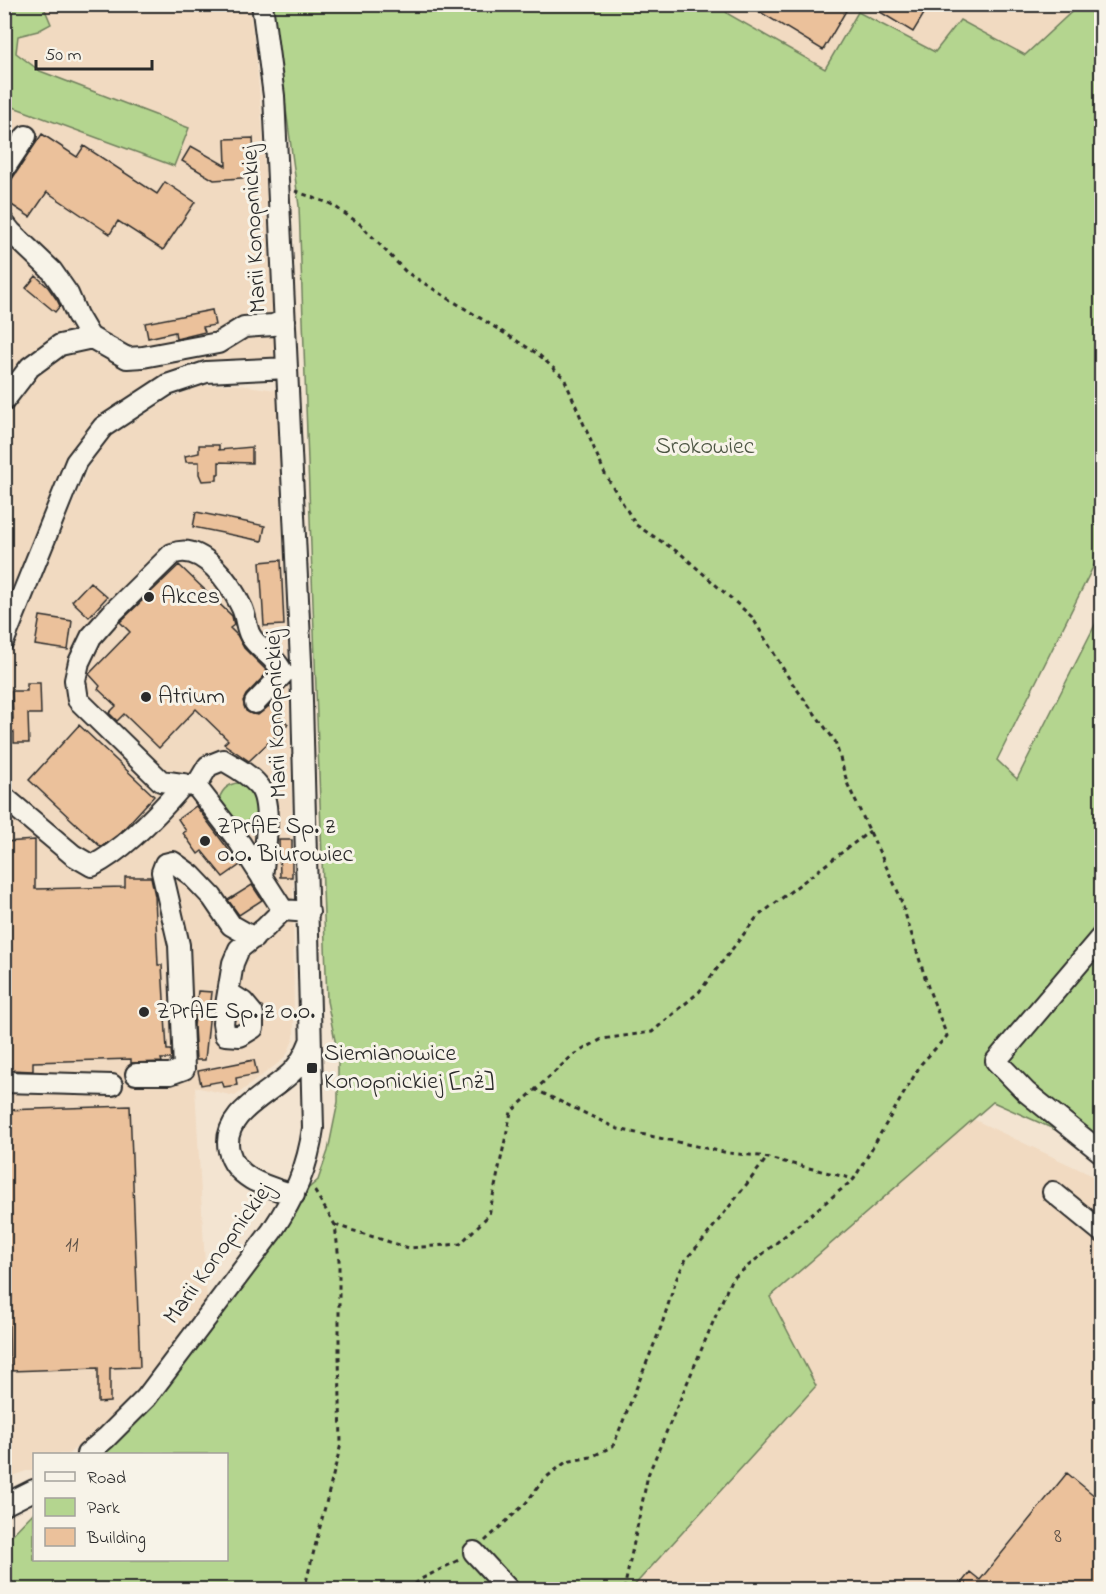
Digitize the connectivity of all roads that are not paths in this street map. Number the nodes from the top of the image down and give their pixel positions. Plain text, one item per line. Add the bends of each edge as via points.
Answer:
1 (262, 4) edge
2 (26, 136) dead end
3 (4, 169) edge
4 (4, 223) edge
5 (285, 320) junction
6 (92, 338) junction
7 (287, 368) junction
8 (4, 401) edge
9 (4, 640) edge
10 (255, 703) dead end
11 (190, 785) junction
12 (4, 797) edge
13 (262, 878) junction
14 (283, 910) junction
15 (309, 912) junction
16 (1101, 936) edge
17 (254, 938) junction
18 (229, 993) dead end
19 (312, 1038) junction
20 (136, 1074) dead end
21 (4, 1082) edge
22 (112, 1085) dead end
23 (1101, 1153) edge
24 (1053, 1191) dead end
25 (294, 1195) junction
26 (1101, 1232) edge
27 (89, 1453) edge
28 (33, 1490) edge
29 (5, 1501) edge
30 (474, 1552) road end
31 (509, 1590) edge

1 - 5 street, Marii Konopnickiej via 274,96
2 - 3 street
4 - 6 street via 52,271
5 - 6 street via 244,327 218,343 143,357 127,358
5 - 7 street, Marii Konopnickiej
6 - 8 street via 60,345 30,367
7 - 9 street via 206,372 167,385 104,427 76,462
7 - 15 street, Marii Konopnickiej via 302,662
10 - 11 street via 283,674 280,667 250,636 242,607 208,561 179,550 91,637 75,680 78,700 161,780
11 - 12 street via 108,858 92,866 73,855
11 - 13 street via 240,843
11 - 13 street via 208,766 223,760 259,785 267,809
13 - 14 street
14 - 15 street
14 - 17 street
15 - 19 street, Marii Konopnickiej
16 - 23 street via 996,1061 1026,1092
17 - 18 street via 239,949
17 - 20 street via 231,925 212,897 190,875 174,862 165,864 162,872 179,945 184,1069 170,1074
19 - 25 street, Marii Konopnickiej via 314,1128 304,1173
19 - 25 street via 293,1071 243,1112 228,1133 231,1159 238,1168 262,1185
21 - 22 street
24 - 26 street
25 - 27 street, Marii Konopnickiej via 272,1231 146,1398
28 - 29 street
30 - 31 street

